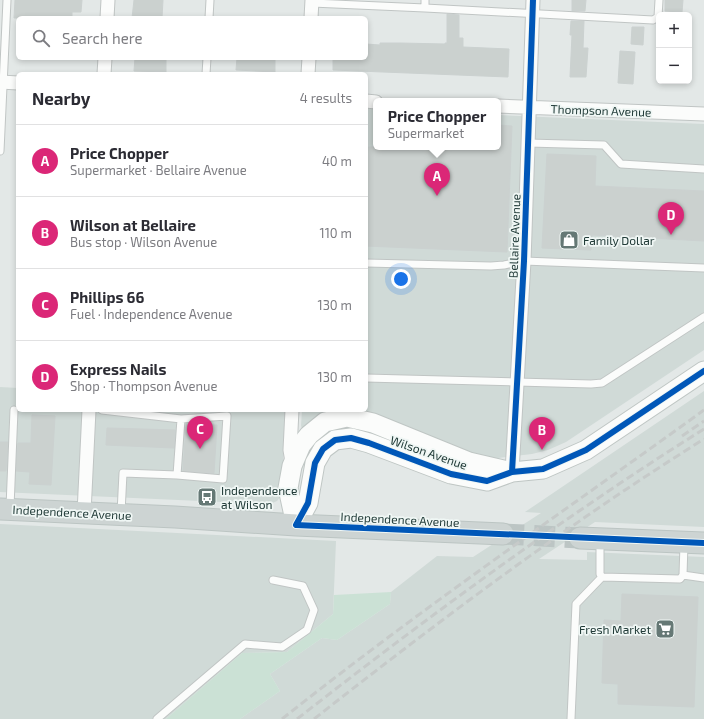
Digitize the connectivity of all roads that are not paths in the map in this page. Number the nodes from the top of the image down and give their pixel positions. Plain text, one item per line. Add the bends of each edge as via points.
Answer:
1 (7, 0) edge
2 (108, 0) edge
3 (210, 0) edge
4 (533, 0) edge
5 (659, 0) edge
6 (312, 1) edge
7 (425, 4) edge
8 (532, 14) junction
9 (107, 16) edge
10 (209, 16) edge
11 (311, 16) edge
12 (105, 60) edge
13 (207, 60) edge
14 (309, 60) edge
15 (104, 72) edge
16 (206, 72) edge
17 (308, 72) edge
18 (2, 82) edge
19 (16, 84) edge
20 (501, 106) edge
21 (529, 108) junction
22 (704, 114) edge
23 (528, 143) junction
24 (0, 151) edge
25 (704, 169) edge
26 (524, 261) junction
27 (368, 263) edge
28 (704, 268) edge
29 (704, 317) edge
30 (704, 371) edge
31 (368, 378) edge
32 (517, 382) junction
33 (14, 410) dead end
34 (89, 412) edge
35 (120, 412) edge
36 (292, 412) edge
37 (181, 419) junction
38 (292, 466) junction
39 (512, 472) junction
40 (177, 475) junction
41 (5, 509) edge
42 (84, 513) junction
43 (121, 514) junction
44 (296, 525) junction
45 (503, 534) tunnel mouth
46 (590, 538) joint
47 (694, 543) edge
48 (683, 575) junction
49 (602, 577) junction
50 (704, 578) edge
51 (273, 580) dead end
52 (157, 719) edge
53 (571, 719) edge

1 - 18 lane
2 - 9 street
3 - 10 lane
4 - 8 street, Bellaire Avenue
5 - 8 lane via 658,17 653,20
6 - 7 lane
6 - 11 street
7 - 8 lane
8 - 21 street, Bellaire Avenue
12 - 15 street
13 - 16 lane
14 - 17 street
18 - 19 street
18 - 24 lane
20 - 21 street, Thompson Avenue
21 - 22 street, Thompson Avenue
21 - 23 street, Bellaire Avenue
23 - 25 lane via 604,145 621,164
23 - 26 street, Bellaire Avenue
26 - 27 lane via 491,266
26 - 28 lane
26 - 32 street, Bellaire Avenue
29 - 32 lane via 602,382
30 - 39 main road, Wilson Avenue via 586,450 543,469
31 - 32 lane
32 - 39 street, Bellaire Avenue
33 - 41 lane
34 - 42 street
35 - 37 lane
36 - 38 street
37 - 40 lane
37 - 40 lane via 227,416 223,479
38 - 39 main road, Wilson Avenue via 301,445 309,435 325,422 347,417 373,423 469,462
38 - 44 main road, Wilson Avenue via 288,488
39 - 44 main road, Wilson Avenue via 487,481 451,474 370,443 351,438 335,440 323,449 315,463 308,503
40 - 43 lane via 123,473
41 - 42 main road, Independence Avenue
42 - 43 main road, Independence Avenue
43 - 44 main road, Independence Avenue
44 - 45 main road, Independence Avenue
46 - 47 main road
46 - 49 lane
47 - 48 lane
48 - 49 lane via 680,579
48 - 50 lane
49 - 53 lane via 576,604
51 - 52 lane via 304,586 314,610 307,630 282,647 245,644

